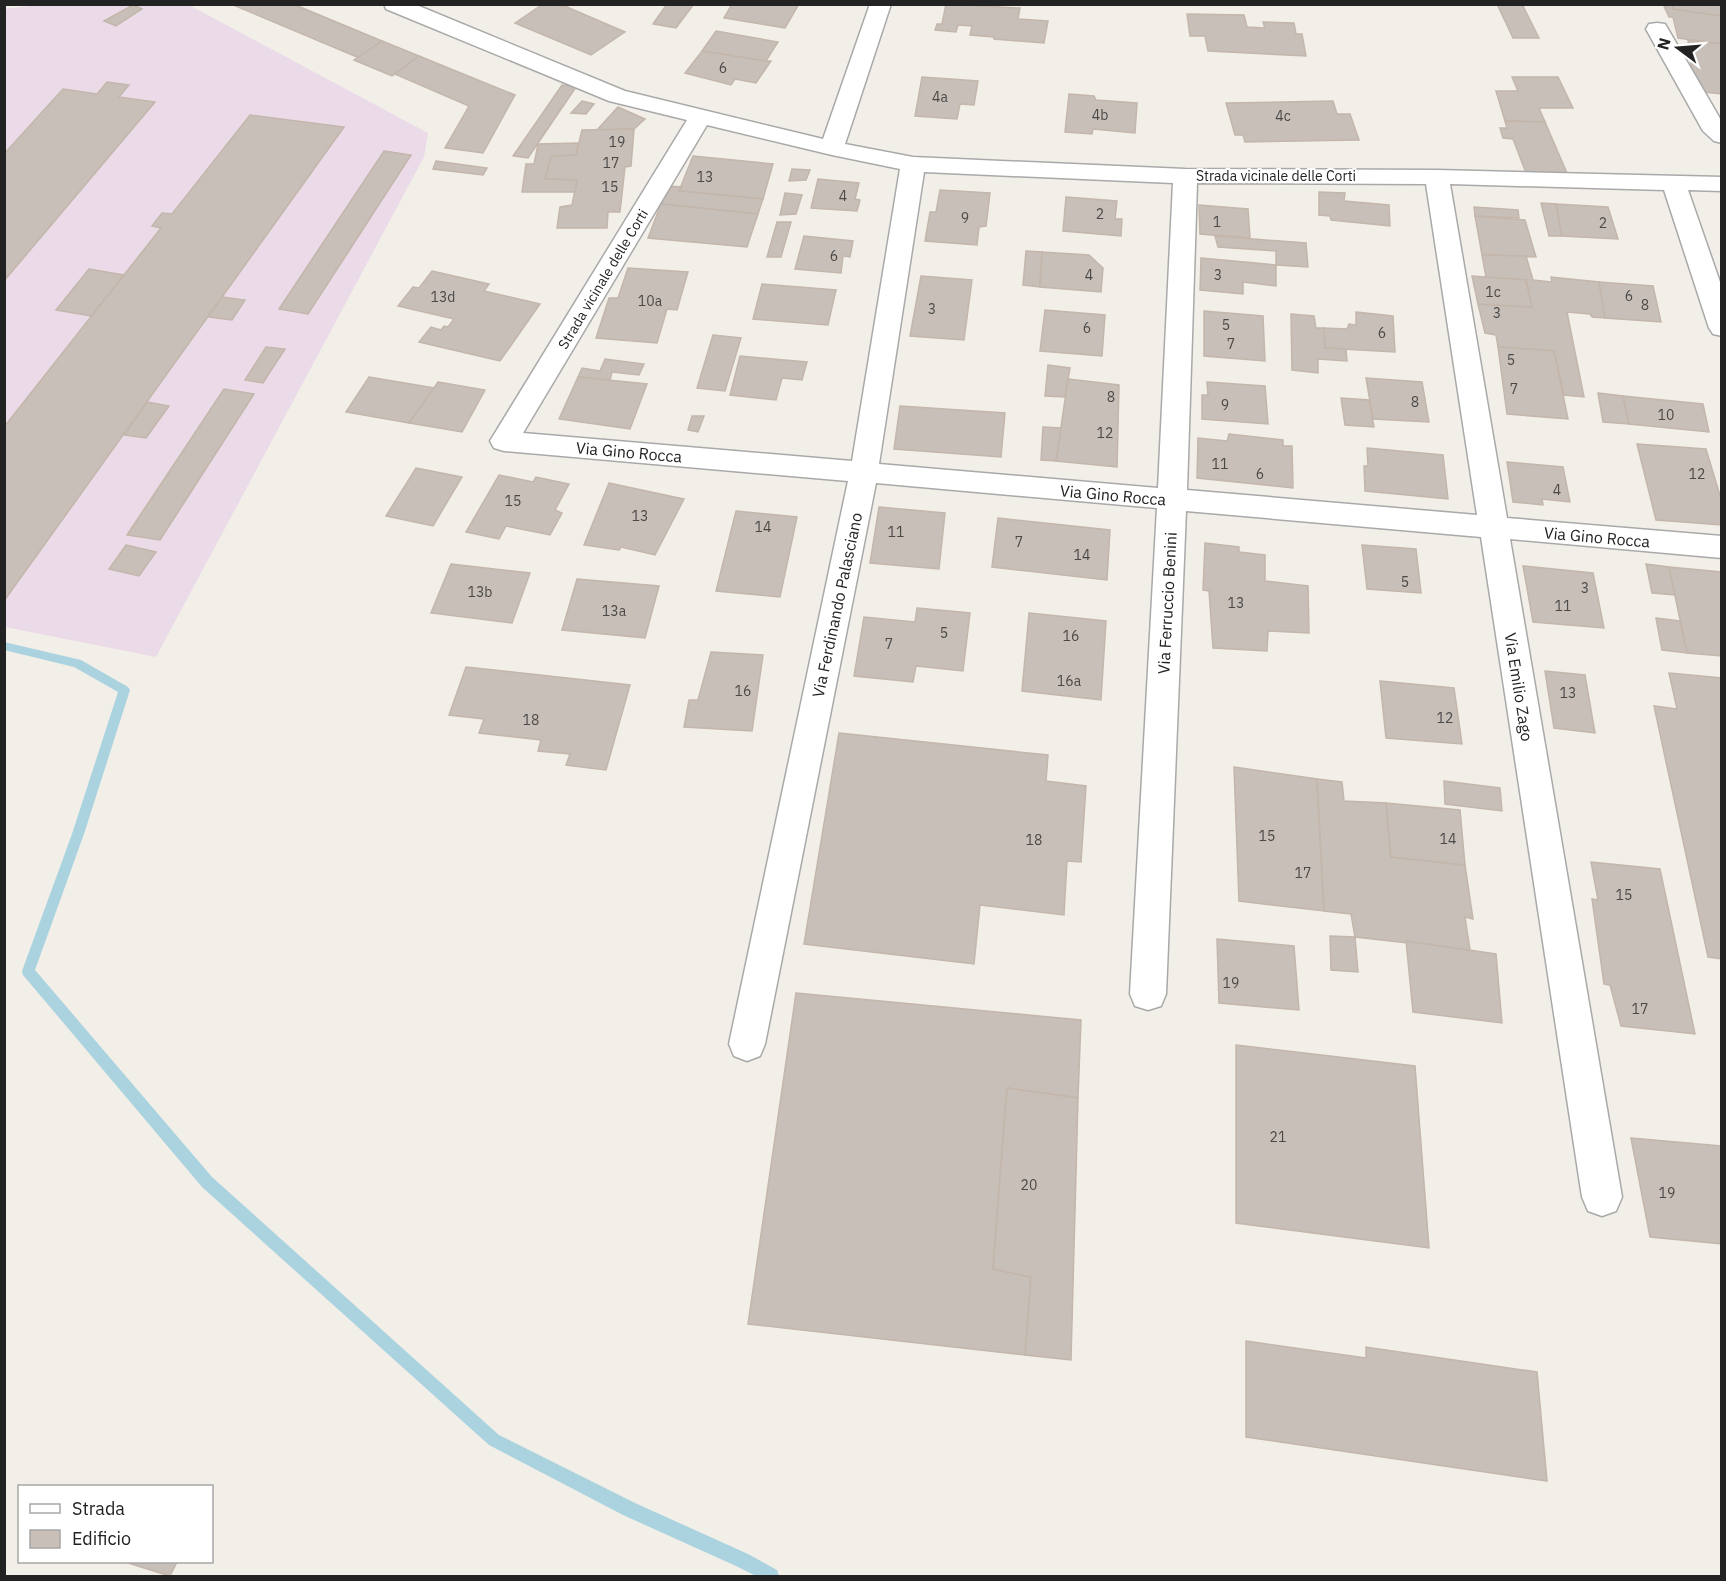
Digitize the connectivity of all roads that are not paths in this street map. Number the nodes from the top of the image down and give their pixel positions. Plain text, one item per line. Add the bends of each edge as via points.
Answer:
1 (394, 4) edge
2 (881, 4) edge
3 (1657, 29) dead end
4 (701, 116) junction
5 (1722, 136) edge
6 (832, 148) junction
7 (913, 164) junction
8 (1185, 176) junction
9 (1437, 177) junction
10 (1674, 184) junction
11 (1722, 184) edge
12 (1722, 328) edge
13 (504, 441) joint
14 (864, 472) junction
15 (1172, 501) junction
16 (1493, 528) junction
17 (1722, 547) edge
18 (1148, 994) dead end
19 (747, 1044) dead end
20 (1602, 1197) dead end

1 - 4 street, Strada vicinale delle Corti via 617,96
2 - 6 street
3 - 5 street via 1715,131
4 - 6 street, Strada vicinale delle Corti
4 - 13 street, Strada vicinale delle Corti
6 - 7 street, Strada vicinale delle Corti
7 - 8 street, Strada vicinale delle Corti
7 - 14 street, Via Ferdinando Palasciano
8 - 9 street, Strada vicinale delle Corti
8 - 15 street, Via Ferruccio Benini
9 - 10 street, Strada vicinale delle Corti
9 - 16 street, Via Emilio Zago
10 - 11 street, Strada vicinale delle Corti
10 - 12 street
13 - 14 street, Via Gino Rocca
14 - 15 street, Via Gino Rocca
14 - 19 street, Via Ferdinando Palasciano
15 - 16 street, Via Gino Rocca
15 - 18 street, Via Ferruccio Benini
16 - 17 street, Via Gino Rocca
16 - 20 street, Via Emilio Zago

